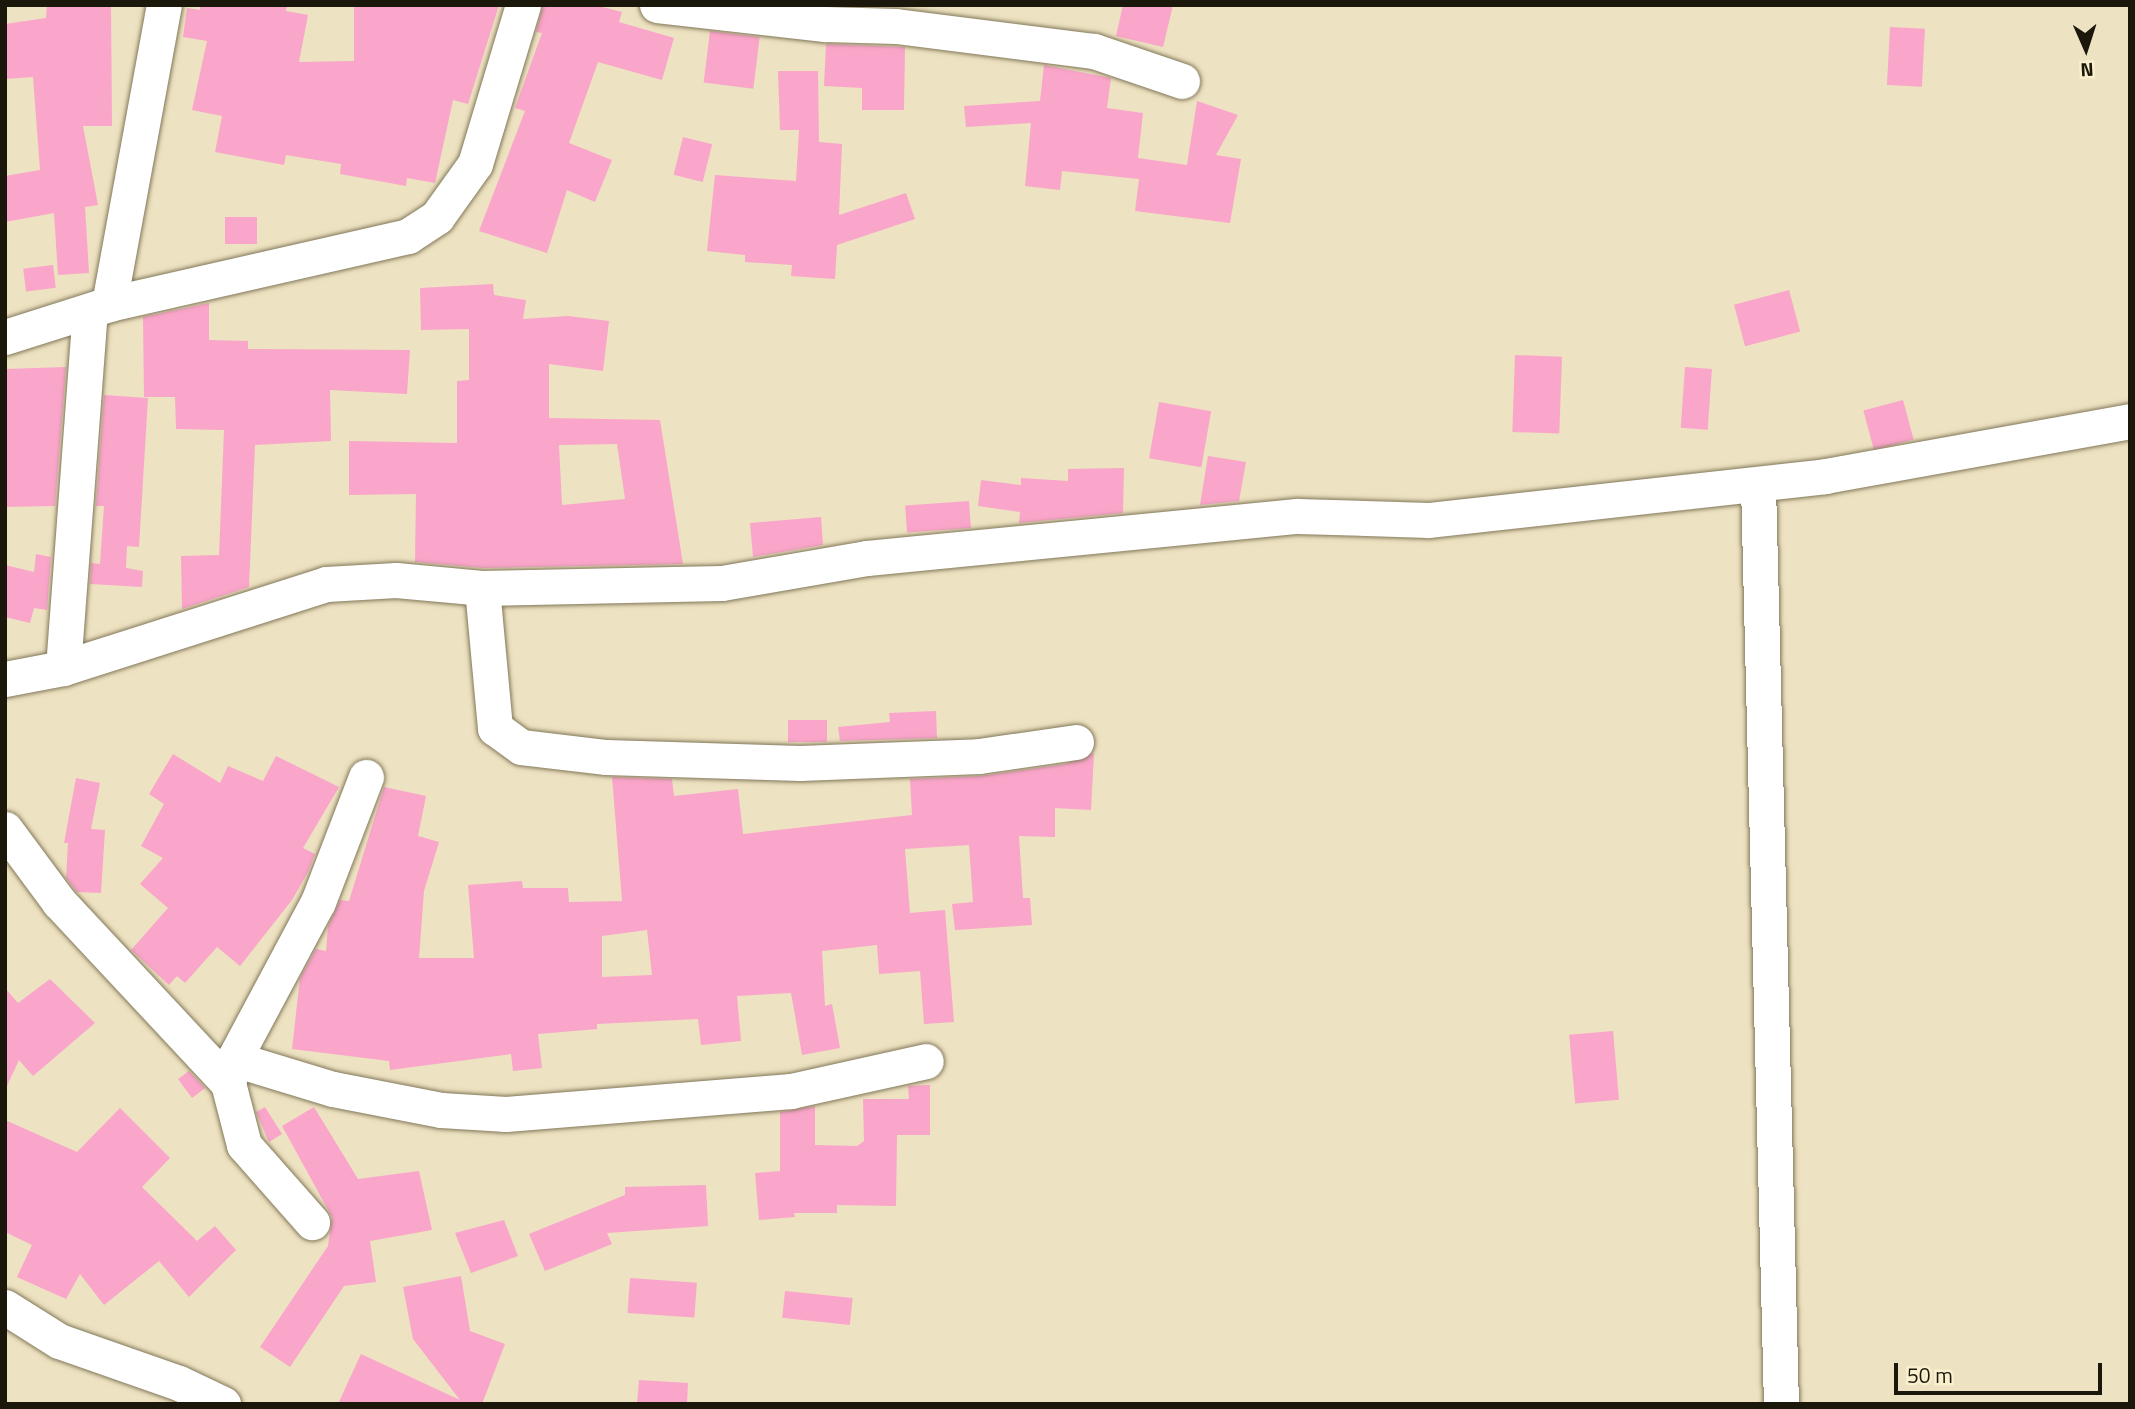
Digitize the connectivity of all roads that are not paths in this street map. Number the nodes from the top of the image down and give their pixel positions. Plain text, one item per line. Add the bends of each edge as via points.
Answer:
1 (164, 5) edge
2 (523, 5) edge
3 (657, 5) edge
4 (880, 16) edge
5 (1182, 81) dead end
6 (99, 309) junction
7 (5, 337) edge
8 (2130, 421) edge
9 (1758, 485) junction
10 (482, 588) junction
11 (63, 668) junction
12 (5, 679) edge
13 (1076, 742) dead end
14 (366, 778) dead end
15 (5, 829) edge
16 (926, 1061) dead end
17 (231, 1071) junction
18 (312, 1222) dead end
19 (5, 1307) edge
20 (223, 1404) edge
21 (1780, 1404) edge

1 - 6 street
2 - 6 street via 475,164 437,216 408,236
3 - 4 street
4 - 5 street via 1094,51
6 - 7 street
6 - 11 street
8 - 9 street
9 - 10 street via 1429,520 1297,516 867,558 722,583
9 - 21 street
10 - 11 street via 396,580 326,584
10 - 13 street via 495,728 521,747 606,757 800,762 979,756
11 - 12 street
14 - 17 street via 318,902
15 - 17 street via 59,902
16 - 17 street via 791,1091 506,1114 441,1110
17 - 18 street via 244,1145
19 - 20 street via 59,1342 179,1383

